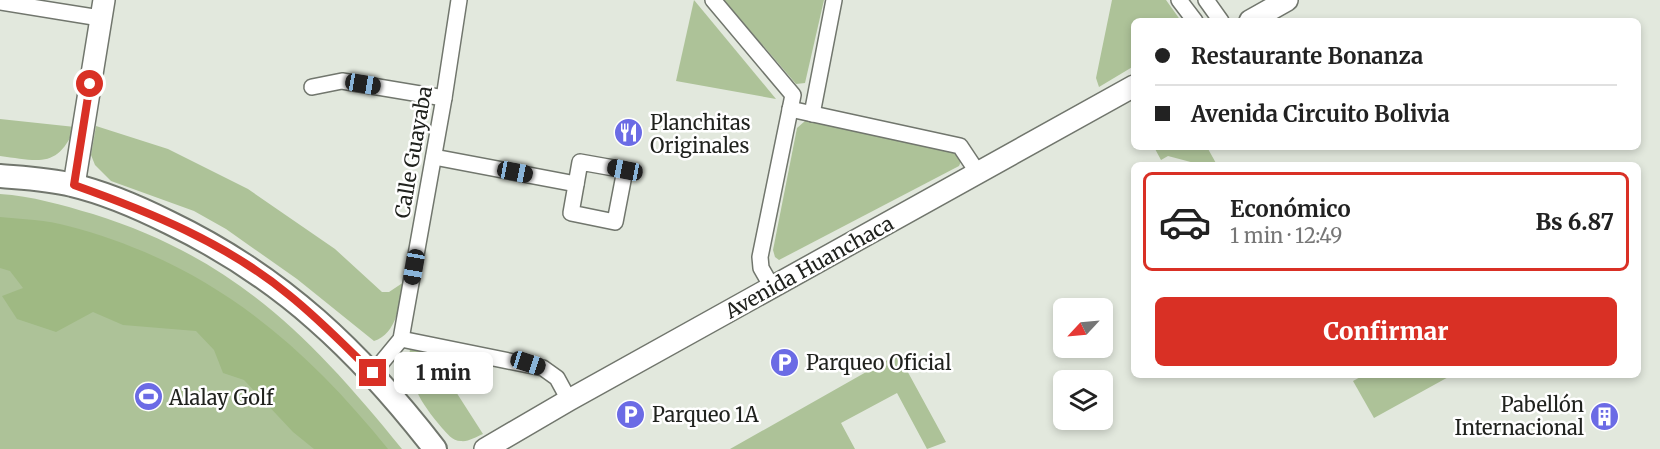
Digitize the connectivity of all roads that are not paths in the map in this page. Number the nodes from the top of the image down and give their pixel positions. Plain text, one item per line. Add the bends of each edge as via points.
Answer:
1 (459, 0) edge
2 (713, 0) edge
3 (834, 0) edge
4 (1179, 0) edge
5 (1206, 0) edge
6 (1287, 0) edge
7 (0, 2) edge
8 (102, 9) edge
9 (1193, 18) edge
10 (1219, 18) edge
11 (1255, 18) edge
12 (312, 87) dead end
13 (1131, 88) edge
14 (444, 98) junction
15 (790, 109) junction
16 (812, 114) junction
17 (434, 157) junction
18 (978, 173) junction
19 (0, 176) edge
20 (576, 184) junction
21 (74, 185) junction
22 (772, 287) junction
23 (401, 339) junction
24 (373, 373) junction
25 (569, 399) junction
26 (435, 449) edge
27 (485, 449) edge

1 - 14 street, Calle Guayaba
2 - 15 street via 793,95
3 - 16 street
4 - 9 street
5 - 10 street
6 - 11 street
7 - 8 street
8 - 21 street
12 - 14 street via 342,81
13 - 18 street, Avenida Huanchaca
14 - 17 street, Calle Guayaba
15 - 16 street
15 - 22 street via 760,257
16 - 18 street via 960,146
17 - 20 street
17 - 23 street, Calle Guayaba
18 - 22 street, Avenida Huanchaca
19 - 21 main road
20 - 20 street via 571,213 615,222 625,170 580,162
21 - 24 main road via 147,212 248,265 289,295
22 - 25 street, Avenida Huanchaca
23 - 24 street, Calle Guayaba
23 - 25 street via 543,368 557,378
24 - 26 main road
25 - 27 street, Avenida Huanchaca

